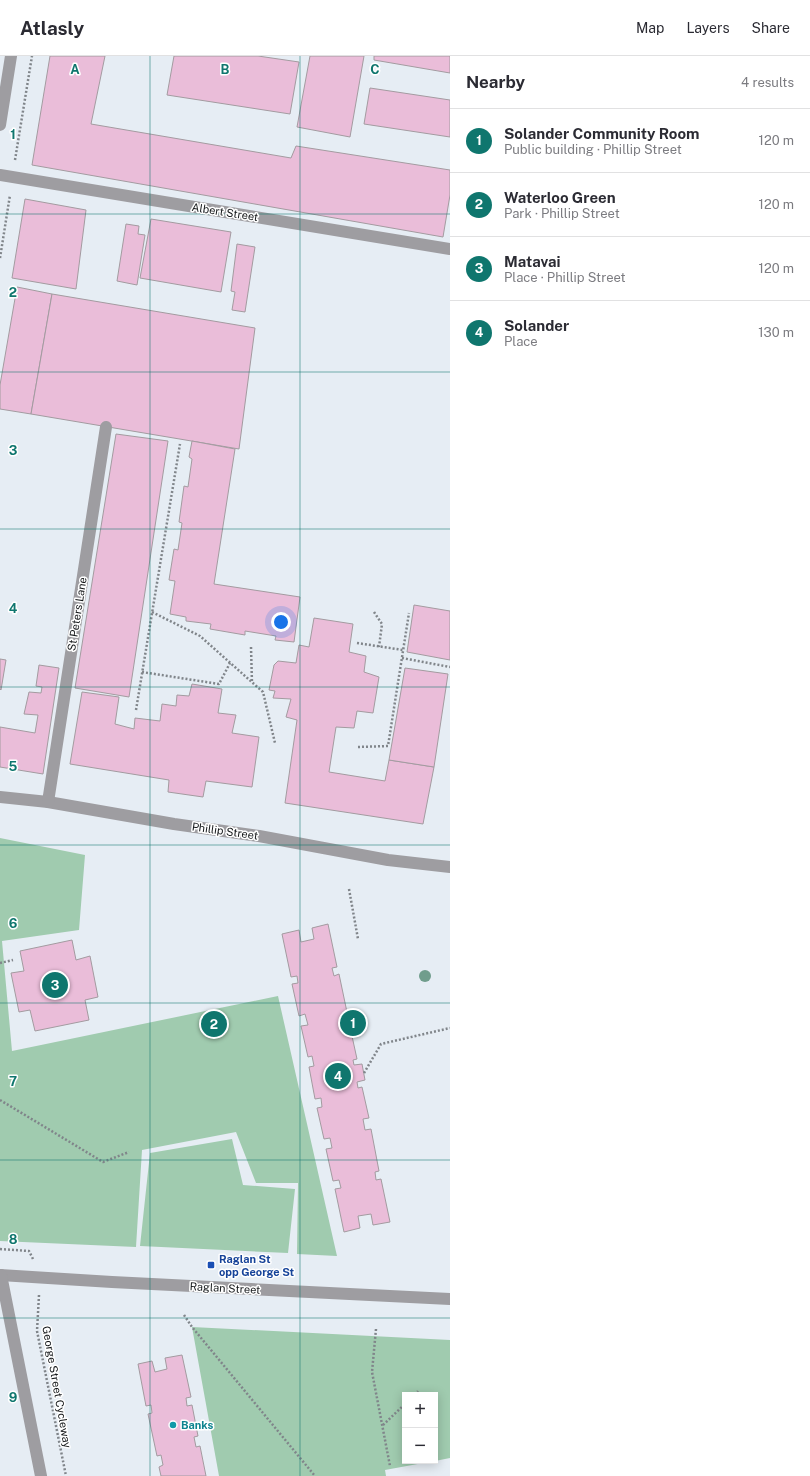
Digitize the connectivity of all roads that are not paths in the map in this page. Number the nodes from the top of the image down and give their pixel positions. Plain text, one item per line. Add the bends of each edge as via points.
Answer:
1 (12, 56) edge
2 (0, 124) edge
3 (0, 175) edge
4 (450, 249) edge
5 (106, 427) dead end
6 (0, 797) edge
7 (48, 802) junction
8 (450, 867) edge
9 (0, 1275) edge
10 (450, 1300) edge
11 (41, 1476) edge

1 - 2 street
3 - 4 street, Albert Street
5 - 7 street, St Peters Lane
6 - 7 street, Phillip Street
7 - 8 street, Phillip Street via 388,860
9 - 10 street, Raglan Street
9 - 11 street

